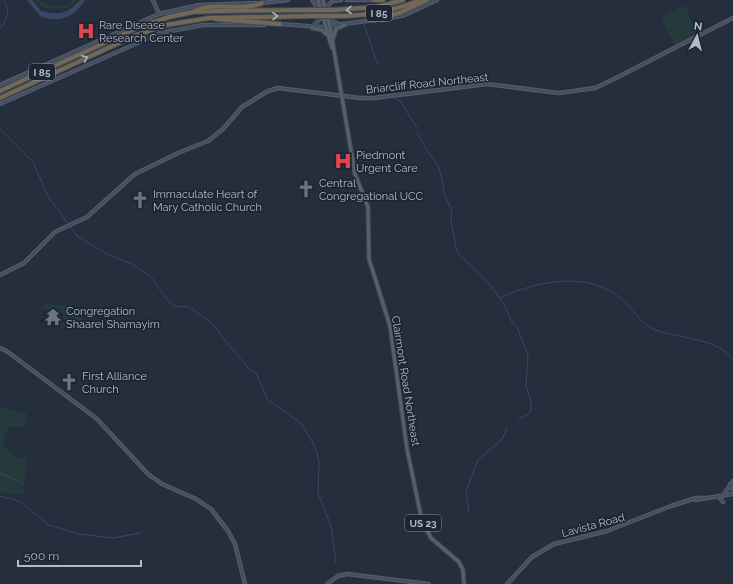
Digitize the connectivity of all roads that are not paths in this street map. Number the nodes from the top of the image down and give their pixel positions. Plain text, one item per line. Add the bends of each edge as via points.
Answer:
1 (153, 0) edge
2 (288, 0) edge
3 (312, 0) edge
4 (318, 0) edge
5 (323, 0) edge
6 (341, 0) edge
7 (347, 0) edge
8 (375, 0) edge
9 (383, 0) edge
10 (403, 0) edge
11 (420, 0) edge
12 (427, 0) edge
13 (437, 0) edge
14 (262, 3) junction
15 (193, 12) junction
16 (159, 14) junction
17 (209, 18) junction
18 (733, 18) edge
19 (374, 20) junction
20 (280, 24) junction
21 (346, 25) junction
22 (312, 27) junction
23 (324, 27) junction
24 (330, 27) junction
25 (327, 36) junction
26 (332, 41) junction
27 (333, 50) junction
28 (0, 85) edge
29 (0, 91) edge
30 (342, 96) junction
31 (0, 98) edge
32 (0, 104) edge
33 (0, 275) edge
34 (0, 348) edge
35 (732, 483) edge
36 (733, 490) edge
37 (733, 494) edge
38 (724, 495) junction
39 (717, 496) junction
40 (723, 502) dead end
41 (246, 584) edge
42 (327, 584) edge
43 (429, 584) edge
44 (464, 584) edge
45 (507, 584) edge

1 - 16 main road
2 - 14 main road
3 - 22 main road via 319,20
4 - 23 main road, Clairmont Road Northeast / US 23
5 - 24 main road, Clairmont Road Northeast / US 23
6 - 21 main road via 331,2 328,7 332,22
7 - 8 main road
8 - 9 highway
10 -> 15 highway, I 85, bridge via 377,7 334,10
17 -> 11 highway, I 85, bridge via 375,14
12 - 19 highway
13 - 19 main road via 405,15
14 - 15 highway via 199,9
14 - 16 main road via 199,5
15 - 29 highway, I 85 via 139,27
16 - 28 main road
17 - 20 highway
31 -> 17 highway, I 85 via 151,29 180,21
18 - 30 main road, Briarcliff Road Northeast via 595,88 553,93 486,84 374,98
19 - 21 main road
20 - 22 main road
20 - 32 main road via 189,27 152,35
21 - 24 main road
21 - 26 main road via 336,29
22 - 23 main road
22 - 25 main road via 322,30
23 - 24 main road
23 - 25 main road, Clairmont Road Northeast / US 23
24 - 26 main road, Clairmont Road Northeast / US 23
25 - 27 main road, Clairmont Road Northeast / US 23
26 - 27 main road, Clairmont Road Northeast / US 23
27 - 30 main road, Clairmont Road Northeast / US 23
30 - 33 main road, Briarcliff Road Northeast via 278,88 263,94 242,107 216,136 135,174 87,217 55,232 24,263
30 - 44 main road, Clairmont Road Northeast / US 23 via 355,174 368,207 369,259 390,328 407,449 422,521 431,538 459,562 463,570
34 - 41 main road via 97,419 148,474 211,509 232,537
35 - 36 main road via 730,487
35 - 38 main road
37 - 38 main road, Lavista Road
38 - 39 main road, Lavista Road
39 - 40 main road
39 - 45 main road, Lavista Road via 671,506 607,531 554,544 532,557
42 - 43 main road via 336,577 347,574

